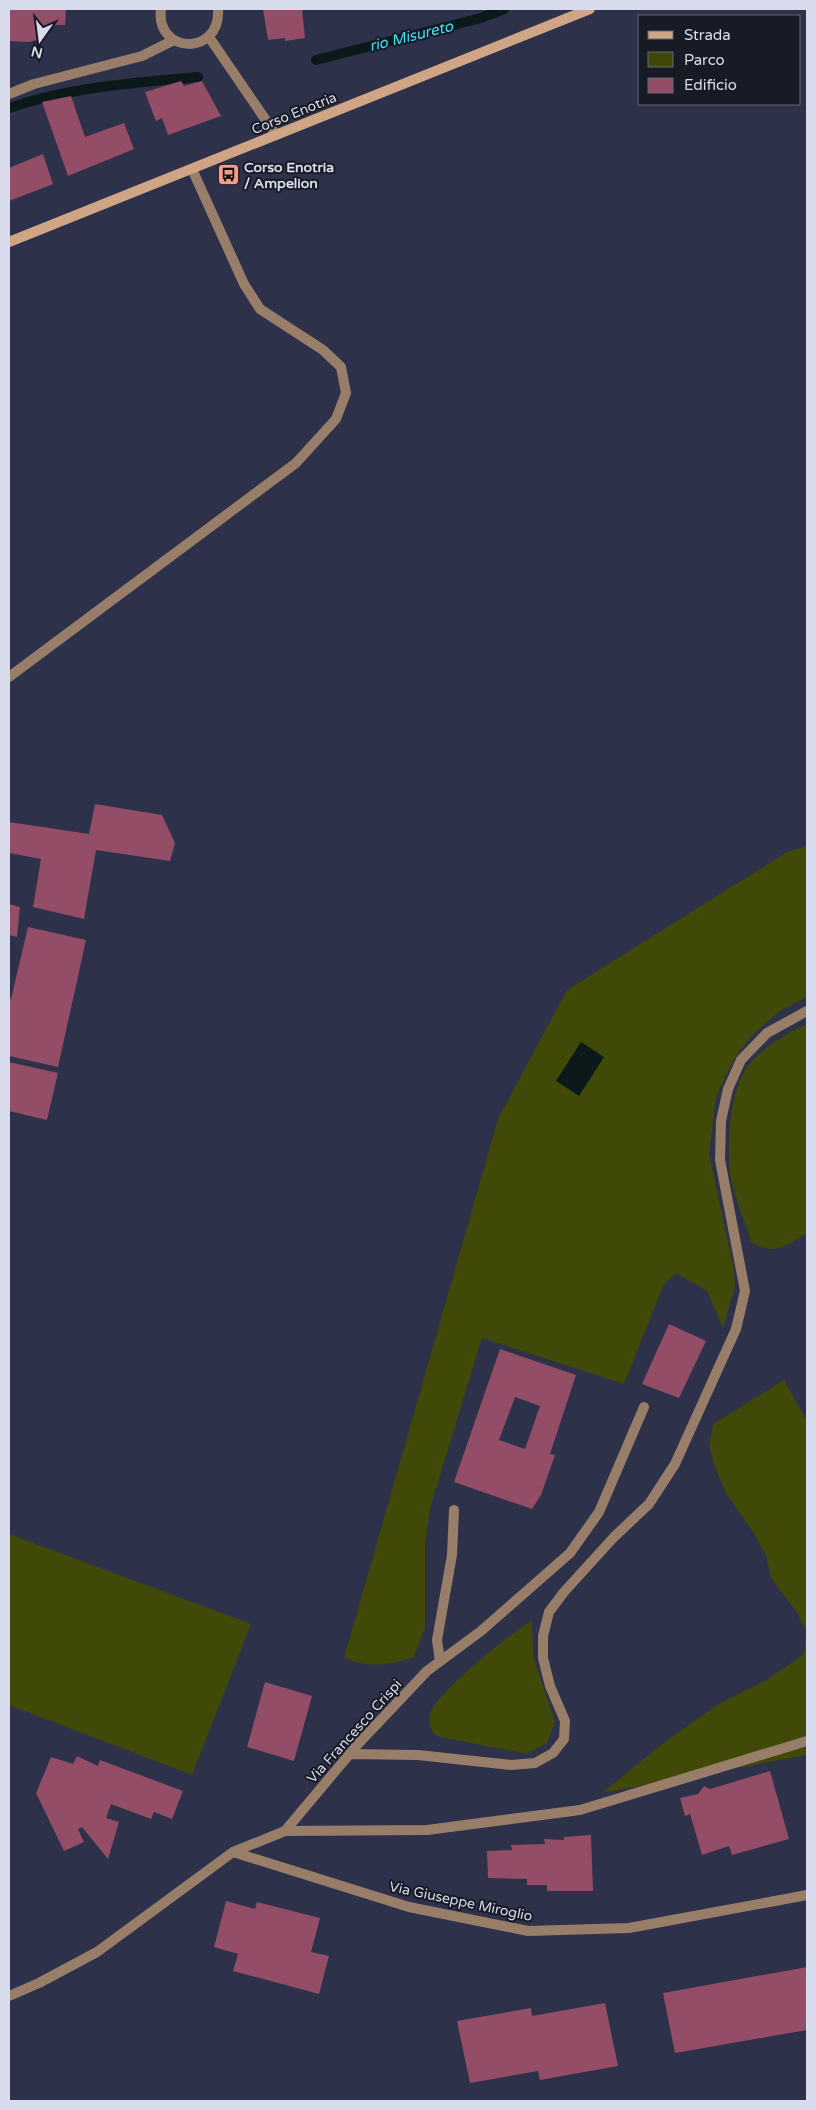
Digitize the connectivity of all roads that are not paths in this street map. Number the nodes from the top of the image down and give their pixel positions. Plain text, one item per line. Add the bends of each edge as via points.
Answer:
1 (161, 9) edge
2 (218, 9) edge
3 (590, 9) edge
4 (209, 37) junction
5 (174, 40) junction
6 (9, 94) edge
7 (276, 135) junction
8 (192, 169) junction
9 (9, 242) edge
10 (9, 678) edge
11 (807, 1011) edge
12 (644, 1408) dead end
13 (454, 1510) dead end
14 (440, 1661) junction
15 (807, 1741) edge
16 (350, 1754) junction
17 (285, 1831) junction
18 (233, 1852) junction
19 (807, 1895) edge
20 (9, 1996) edge

1 - 5 street via 162,26
2 - 4 street via 217,24
3 - 7 main road, Corso Enotria
4 - 5 street via 192,44
4 - 7 street
5 - 6 street via 142,56 34,84
7 - 8 main road, Corso Enotria
8 - 9 main road, Corso Enotria
8 - 10 street via 244,284 260,309 323,350 341,367 346,393 336,419 296,463
11 - 16 street via 767,1034 741,1060 728,1089 721,1121 720,1160 745,1291 736,1329 675,1464 649,1504 608,1544 549,1612 543,1636 543,1658 564,1721 564,1739 553,1753 535,1763 511,1765 418,1755
12 - 14 street, Via Francesco Crispi via 599,1512 570,1553 481,1631
13 - 14 street via 452,1555 437,1640
14 - 16 street, Via Francesco Crispi
15 - 17 street via 580,1810 427,1830
16 - 17 street, Via Francesco Crispi
17 - 18 street, Via Francesco Crispi
18 - 19 street, Via Giuseppe Miroglio via 409,1907 528,1932 629,1928
18 - 20 street, Via Francesco Crispi via 97,1952

